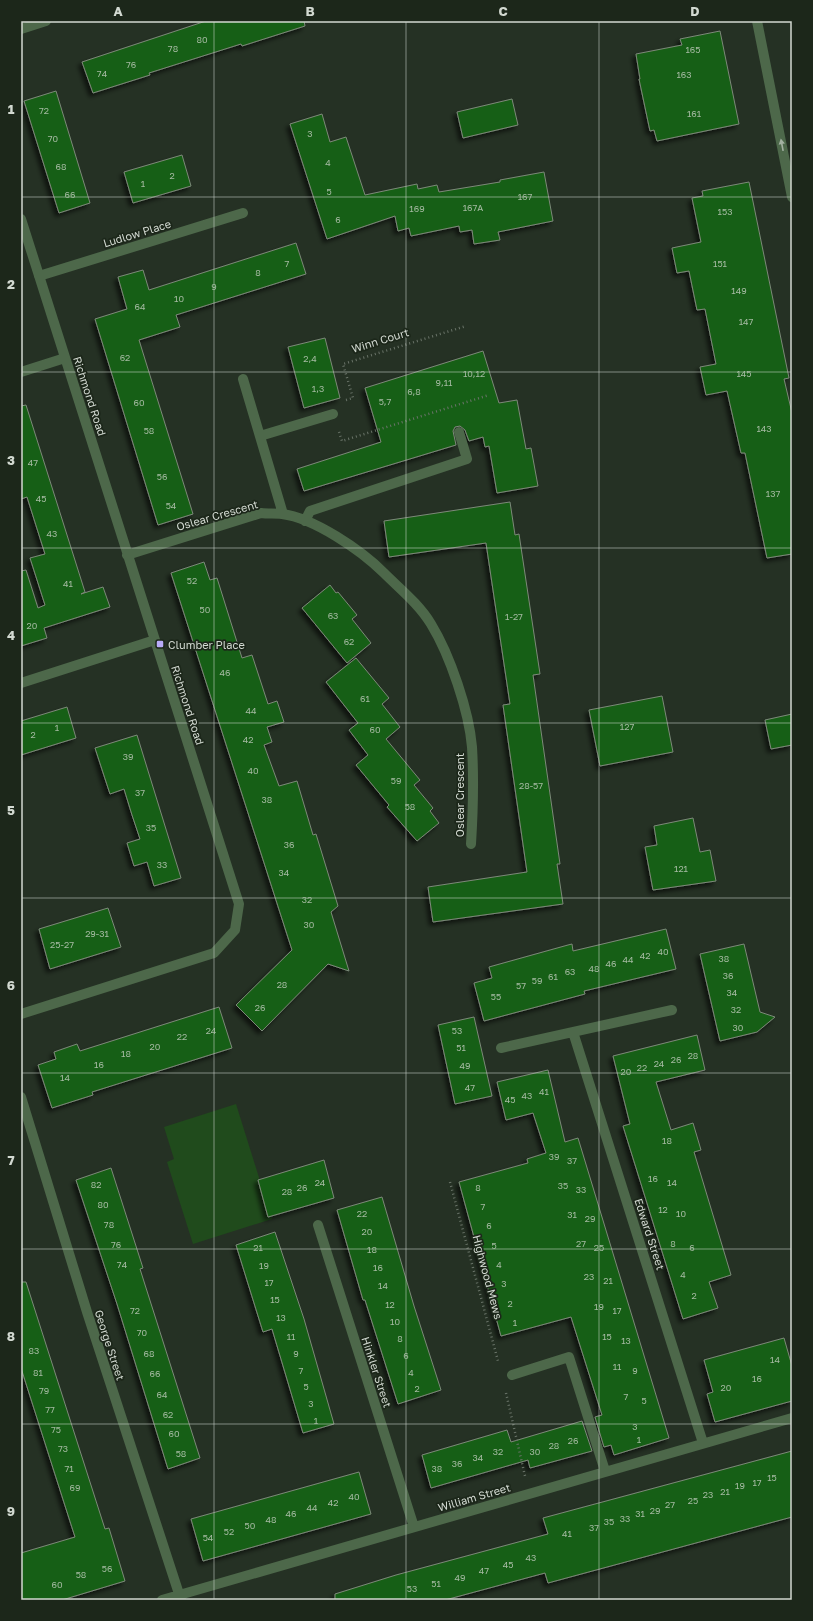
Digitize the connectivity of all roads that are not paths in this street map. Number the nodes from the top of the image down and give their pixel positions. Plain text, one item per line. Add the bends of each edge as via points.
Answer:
1 (46, 21) edge
2 (757, 21) edge
3 (21, 29) edge
4 (792, 197) edge
5 (243, 212) dead end
6 (21, 219) edge
7 (39, 276) junction
8 (65, 358) junction
9 (21, 372) edge
10 (243, 379) dead end
11 (333, 414) road end
12 (459, 432) dead end
13 (260, 436) junction
14 (283, 514) junction
15 (305, 521) junction
16 (128, 555) junction
17 (154, 640) junction
18 (21, 683) edge
19 (471, 844) dead end
20 (672, 1010) dead end
21 (21, 1014) edge
22 (573, 1032) junction
23 (501, 1048) dead end
24 (21, 1097) edge
25 (318, 1225) dead end
26 (512, 1375) dead end
27 (792, 1418) edge
28 (703, 1443) junction
29 (605, 1471) junction
30 (414, 1527) junction
31 (180, 1597) edge
32 (162, 1600) edge

1 - 3 street
4 -> 2 street
5 - 7 street, Ludlow Place
6 - 7 street, Richmond Road
7 - 8 street, Richmond Road
8 - 9 street
8 - 16 street, Richmond Road
10 - 13 street
11 - 13 street
12 - 15 street via 467,459 310,511
13 - 14 street
14 - 15 street, Oslear Crescent
14 - 16 street, Oslear Crescent via 261,513
15 - 19 street, Oslear Crescent via 370,558 431,623 449,662 472,745 474,796
16 - 17 street, Richmond Road
17 - 18 street
17 - 21 street, Richmond Road via 239,904 235,930 214,953
20 - 22 street
22 - 23 street
22 - 28 street, Edward Street
24 - 31 street, George Street via 87,1312
25 - 30 street, Hinkler Street
26 - 29 street via 569,1358
27 - 28 street, William Street
28 - 29 street, William Street
29 - 30 street, William Street
30 - 31 street, William Street
31 - 32 street, William Street

